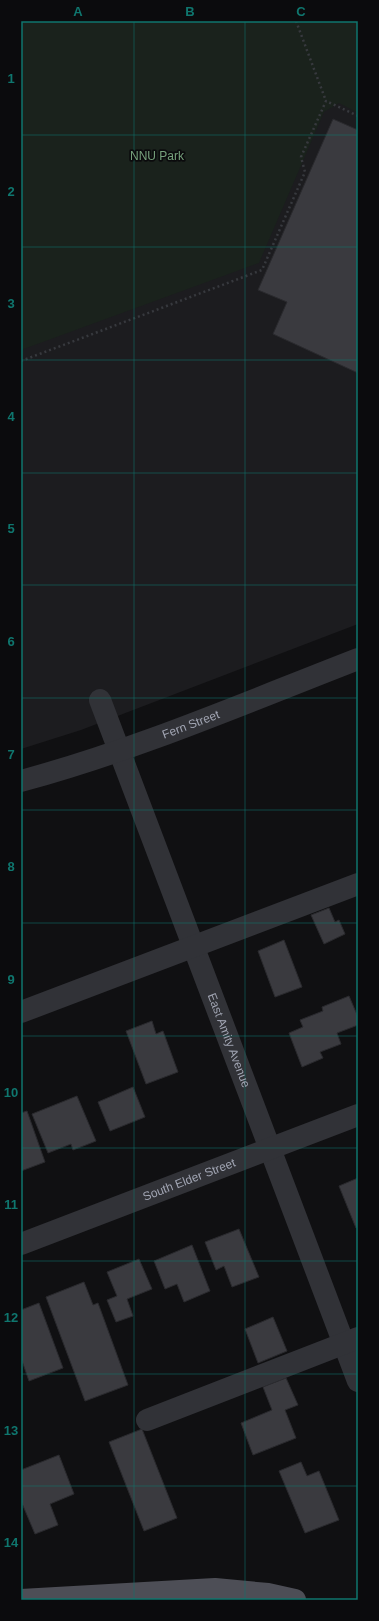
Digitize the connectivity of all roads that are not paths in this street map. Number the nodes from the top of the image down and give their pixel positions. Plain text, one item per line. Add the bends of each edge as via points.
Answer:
1 (358, 659) edge
2 (100, 700) dead end
3 (119, 751) junction
4 (21, 781) edge
5 (358, 884) edge
6 (193, 947) junction
7 (21, 1012) edge
8 (358, 1115) edge
9 (269, 1149) junction
10 (21, 1244) edge
11 (351, 1341) edge
12 (358, 1381) edge
13 (147, 1420) dead end
14 (21, 1600) edge
15 (295, 1600) edge

1 - 3 street, Fern Street
2 - 3 street, East Amity Avenue
3 - 4 street, Fern Street
3 - 6 street, East Amity Avenue
5 - 6 street
6 - 7 street
6 - 9 street, East Amity Avenue
8 - 9 street, South Elder Street
9 - 10 street, South Elder Street
9 - 11 street, East Amity Avenue
11 - 12 street, East Amity Avenue
11 - 13 street
14 - 15 main road via 215,1589 268,1594

